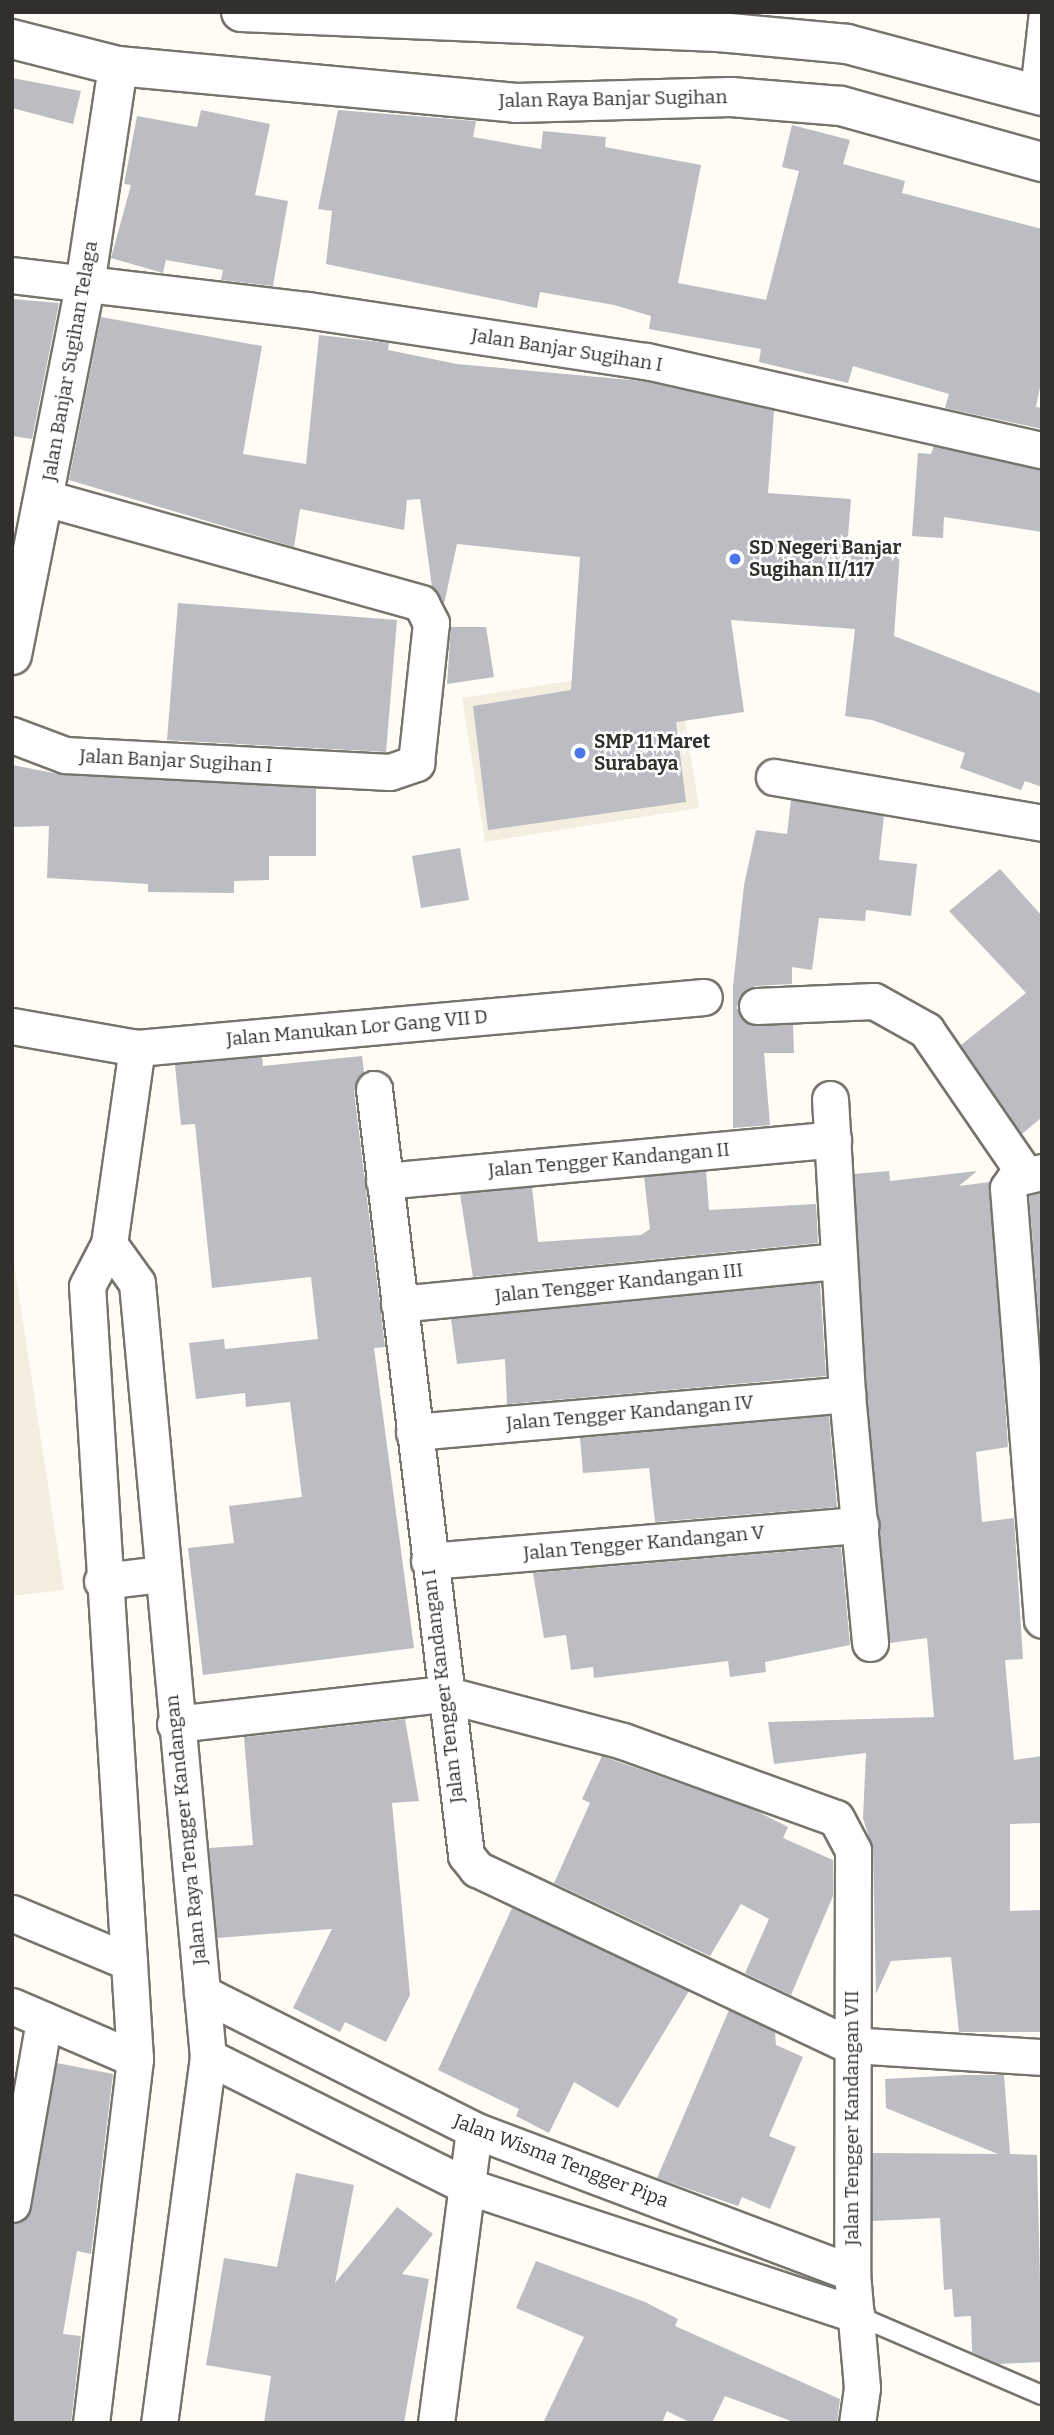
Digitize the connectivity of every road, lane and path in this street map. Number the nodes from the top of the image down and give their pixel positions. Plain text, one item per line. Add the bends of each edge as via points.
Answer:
1 (242, 12) edge
2 (1039, 12) edge
3 (535, 20) edge
4 (12, 39) edge
5 (118, 66) junction
6 (1036, 94) edge
7 (1042, 162) edge
8 (12, 275) edge
9 (85, 285) junction
10 (1042, 450) edge
11 (45, 498) junction
12 (18, 611) edge
13 (12, 655) edge
14 (12, 735) edge
15 (774, 777) dead end
16 (1038, 827) edge
17 (704, 997) dead end
18 (757, 1006) dead end
19 (12, 1026) edge
20 (137, 1048) junction
21 (374, 1089) dead end
22 (830, 1100) dead end
23 (833, 1139) junction
24 (1025, 1178) edge
25 (384, 1181) junction
26 (109, 1244) junction
27 (839, 1261) junction
28 (399, 1304) junction
29 (1034, 1377) edge
30 (846, 1394) junction
31 (414, 1432) junction
32 (860, 1525) junction
33 (429, 1561) junction
34 (162, 1574) junction
35 (102, 1581) junction
36 (1040, 1583) edge
37 (1042, 1620) edge
38 (870, 1643) dead end
39 (444, 1694) junction
40 (175, 1724) junction
41 (12, 1913) edge
42 (129, 1962) junction
43 (202, 1993) junction
44 (12, 2006) edge
45 (44, 2020) junction
46 (850, 2045) junction
47 (208, 2057) junction
48 (1042, 2057) edge
49 (135, 2059) junction
50 (474, 2130) junction
51 (467, 2186) junction
52 (12, 2204) edge
53 (852, 2273) junction
54 (856, 2315) junction
55 (1042, 2395) edge
56 (443, 2420) edge
57 (91, 2423) edge
58 (159, 2423) edge
59 (857, 2423) edge

1 - 3 main road
2 - 6 lane
3 - 6 main road via 847,44
4 - 5 main road, Jalan Raya Banjar Sugihan
5 - 7 main road, Jalan Raya Banjar Sugihan via 516,103 731,97 841,106
5 - 9 main road, Jalan Banjar Sugihan Telaga
8 - 9 street, Jalan Banjar Sugihan I
9 - 10 street, Jalan Banjar Sugihan I via 307,310 646,361
9 - 11 main road, Jalan Banjar Sugihan Telaga
11 - 12 main road, Jalan Banjar Sugihan Telaga
11 - 14 street, Jalan Banjar Sugihan I via 421,603 431,623 416,763 390,772 65,755
12 - 13 main road, Jalan Banjar Sugihan Telaga
15 - 16 street
17 - 20 street, Jalan Manukan Lor Gang VII D
18 - 24 street via 874,1001 926,1030
19 - 20 street, Jalan Manukan Lor Gang VII D
20 - 26 street
21 - 25 street, Jalan Tengger Kandangan I
22 - 23 street
23 - 25 street, Jalan Tengger Kandangan II
23 - 27 street
24 - 29 street
25 - 28 street, Jalan Tengger Kandangan I
26 - 34 street, Jalan Raya Tengger Kandangan via 137,1283
26 - 35 street via 87,1286
27 - 28 street, Jalan Tengger Kandangan III
27 - 30 street
28 - 31 street, Jalan Tengger Kandangan I
29 - 36 street
30 - 31 street, Jalan Tengger Kandangan IV
30 - 32 street
31 - 33 street, Jalan Tengger Kandangan I
32 - 33 street, Jalan Tengger Kandangan V
32 - 38 street
33 - 39 street, Jalan Tengger Kandangan I
34 - 35 street
34 - 40 street, Jalan Raya Tengger Kandangan
35 - 42 street
36 - 37 street
39 - 40 street
39 - 46 street, Jalan Tengger Kandangan I via 460,1836 477,1870
39 - 46 street, Jalan Tengger Kandangan VII via 623,1741 836,1818 853,1850
40 - 43 street, Jalan Raya Tengger Kandangan
41 - 42 street
42 - 49 street
43 - 47 street, Jalan Raya Tengger Kandangan
43 - 50 street, Jalan Wisma Tengger Pipa
44 - 45 street
45 - 49 street
45 - 52 street
46 - 48 street
46 - 53 street, Jalan Tengger Kandangan VII
47 - 51 street
47 - 58 street, Jalan Raya Tengger Kandangan
49 - 57 street
50 - 51 street
50 - 53 street, Jalan Wisma Tengger Pipa
51 - 54 street
51 - 56 street
53 - 54 street, Jalan Tengger Kandangan VII
54 - 55 lane
54 - 59 street, Jalan Tengger Kandangan VII via 862,2388

